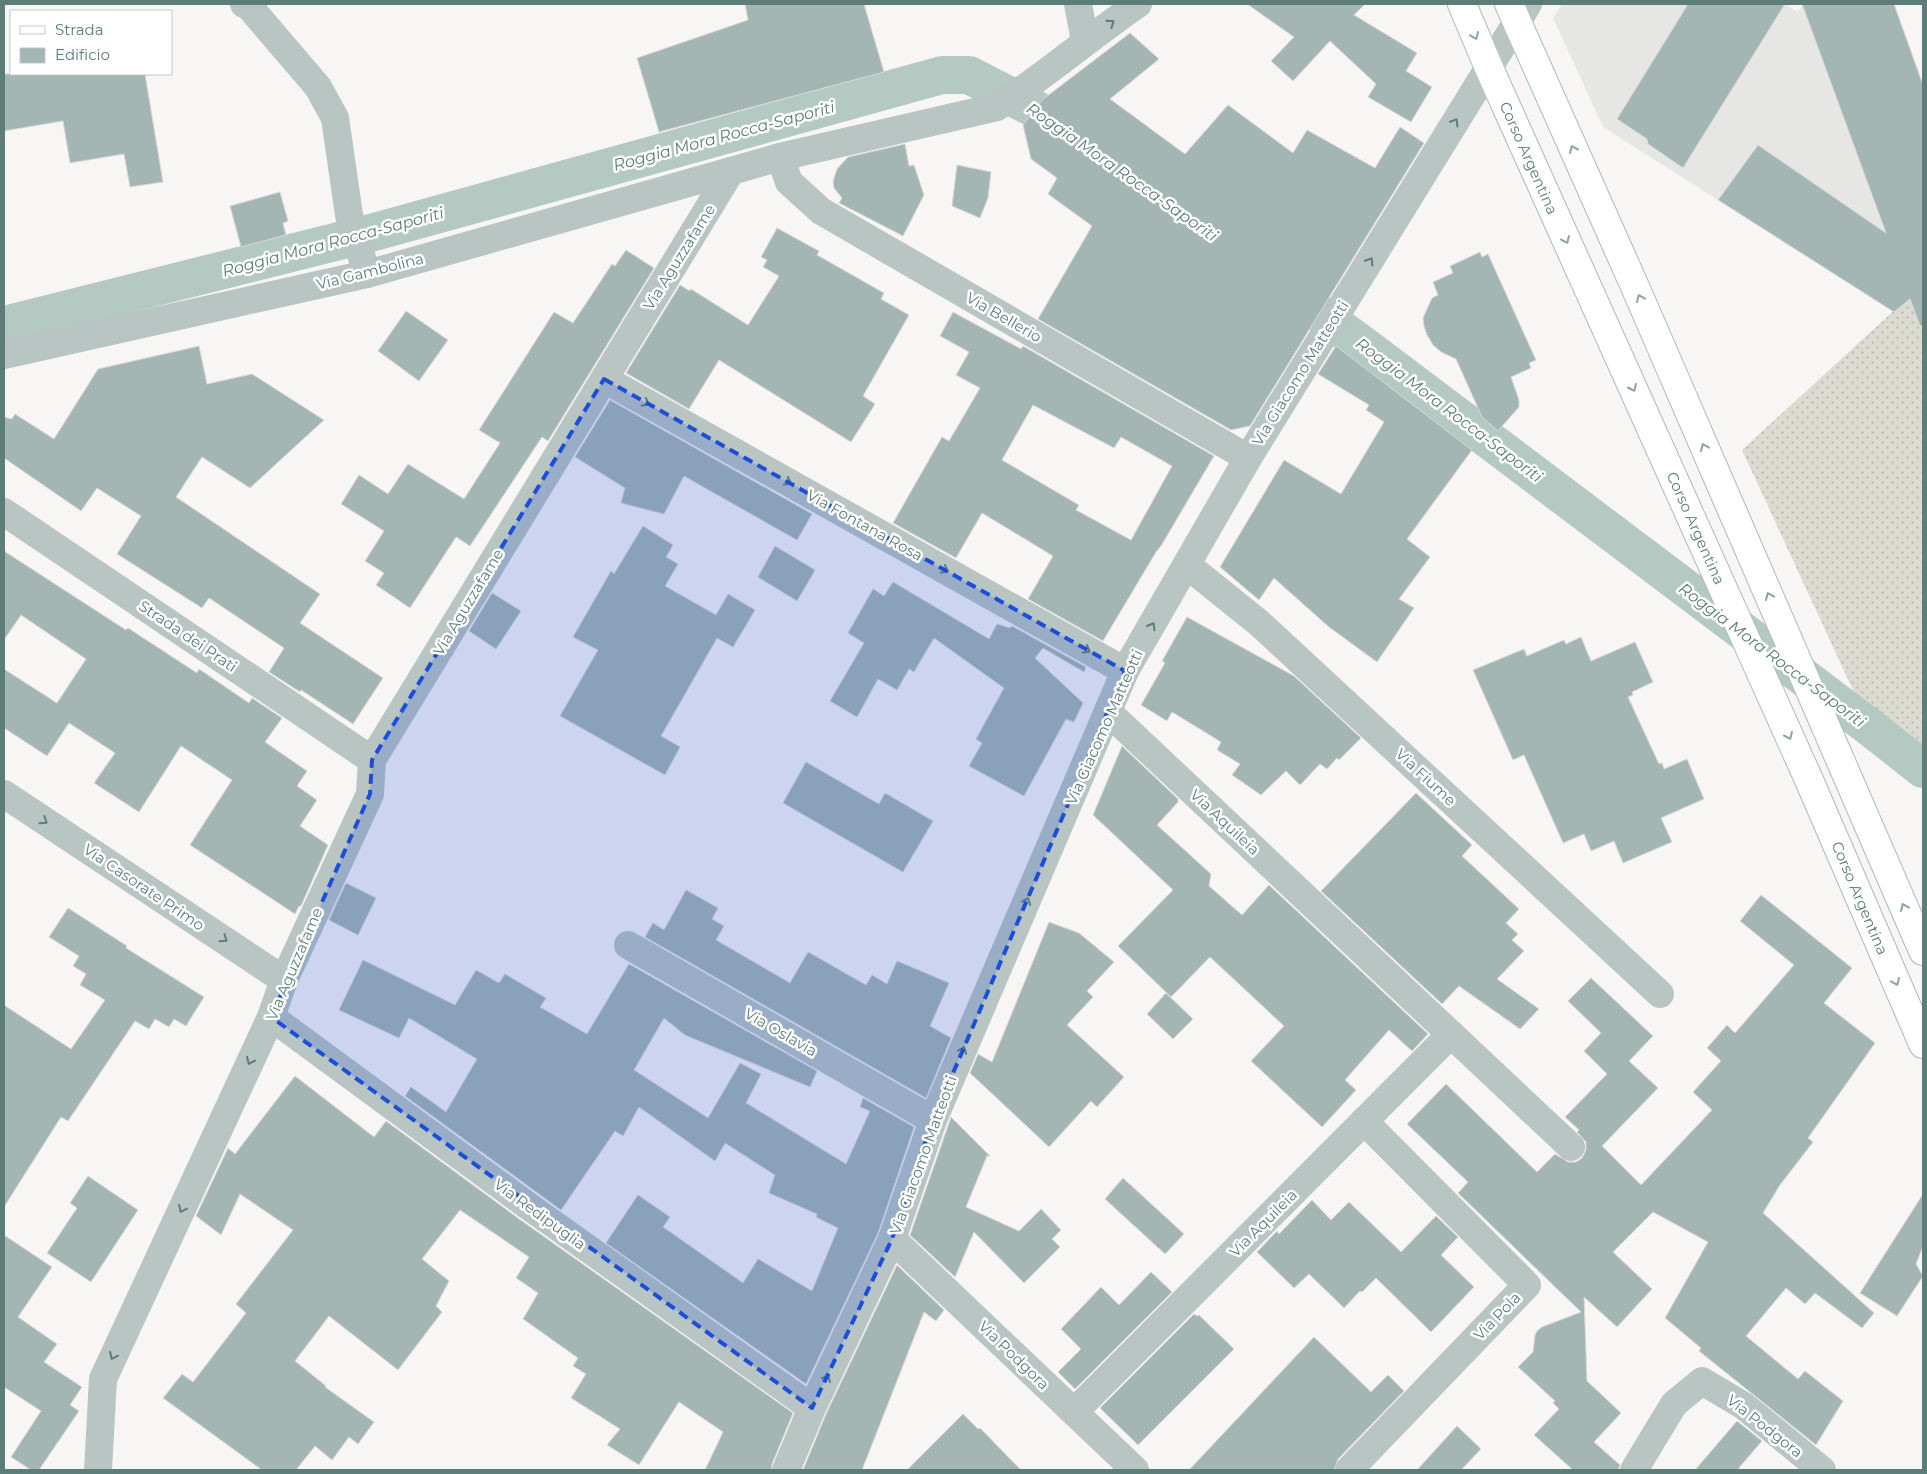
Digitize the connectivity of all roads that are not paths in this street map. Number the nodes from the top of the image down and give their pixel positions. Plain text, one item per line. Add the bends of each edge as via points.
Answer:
1 (247, 4) edge
2 (1078, 4) edge
3 (1138, 4) edge
4 (1462, 4) edge
5 (1518, 10) edge
6 (1085, 42) junction
7 (1489, 68) junction
8 (780, 157) junction
9 (732, 171) junction
10 (367, 274) junction
11 (4, 355) edge
12 (604, 379) junction
13 (1248, 458) junction
14 (4, 512) edge
15 (1187, 565) junction
16 (1125, 671) junction
17 (1108, 712) junction
18 (372, 760) junction
19 (4, 794) edge
20 (628, 945) dead end
21 (1923, 952) edge
22 (284, 980) junction
23 (1660, 994) dead end
24 (271, 1017) junction
25 (1451, 1034) junction
26 (1923, 1044) edge
27 (933, 1120) junction
28 (1364, 1121) junction
29 (1571, 1147) dead end
30 (892, 1239) junction
31 (812, 1408) junction
32 (1074, 1412) junction
33 (98, 1470) edge
34 (786, 1470) edge
35 (1135, 1470) edge
36 (1349, 1470) edge
37 (1634, 1470) edge
38 (1822, 1470) edge

1 - 10 street via 318,87 335,118 349,214
2 - 6 street
6 -> 3 street
4 -> 7 main road, Corso Argentina
5 - 7 street, Via Giacomo Matteotti
21 -> 5 main road
6 - 8 street via 997,107
13 -> 7 street, Via Giacomo Matteotti
7 -> 26 main road, Corso Argentina
8 - 9 street
8 - 13 street, Via Bellerio via 789,182 821,211
9 - 10 street, Via Gambolina
9 - 12 street, Via Aguzzafame
10 - 11 street, Via Gambolina
12 -> 16 street, Via Fontana Rosa
12 - 18 street, Via Aguzzafame
13 - 15 street, Via Giacomo Matteotti
14 - 18 street, Strada dei Prati
16 -> 15 street, Via Giacomo Matteotti
15 - 23 street, Via Fiume via 1259,623
16 - 17 street, Via Giacomo Matteotti
17 - 25 street, Via Aquileia
27 -> 17 street, Via Giacomo Matteotti
18 - 22 street, Via Aguzzafame via 370,794
19 -> 22 street, Via Casorate Primo
20 - 27 street, Via Oslavia
22 - 24 street, Via Aguzzafame
24 - 31 street, Via Redipuglia via 531,1208
24 -> 33 street, Via Aguzzafame via 103,1379
25 - 28 street, Via Aquileia
25 - 29 street, Via Aquileia
27 - 30 street, Via Giacomo Matteotti
28 - 32 street, Via Aquileia
28 - 36 street, Via Pola via 1527,1285
31 -> 30 street, Via Giacomo Matteotti
30 - 32 street, Via Podgora
31 - 34 street, Via Giacomo Matteotti
32 - 35 street, Via Podgora
37 - 38 street, Via Podgora via 1674,1404 1702,1381 1744,1406

